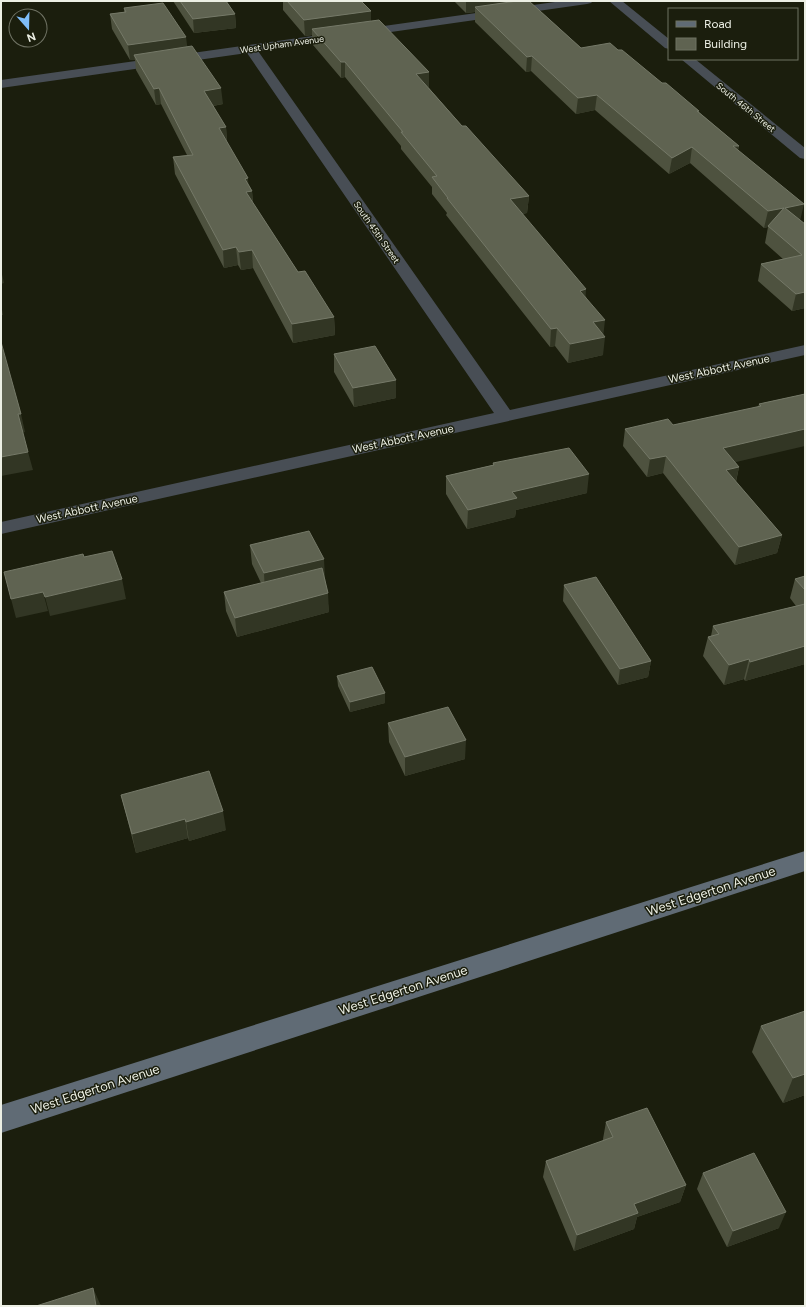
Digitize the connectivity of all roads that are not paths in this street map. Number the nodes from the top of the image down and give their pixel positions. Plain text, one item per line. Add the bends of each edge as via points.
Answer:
1 (587, 1) edge
2 (615, 1) edge
3 (668, 44) edge
4 (250, 49) junction
5 (688, 60) edge
6 (1, 84) edge
7 (805, 155) edge
8 (805, 350) edge
9 (505, 416) junction
10 (1, 528) edge
11 (805, 861) edge
12 (1, 1119) edge

1 - 4 street, West Upham Avenue
2 - 3 street
4 - 6 street, West Upham Avenue
4 - 9 street, South 45th Street
5 - 7 street, South 46th Street
8 - 9 street, West Abbott Avenue
9 - 10 street, West Abbott Avenue
11 - 12 street, West Edgerton Avenue

